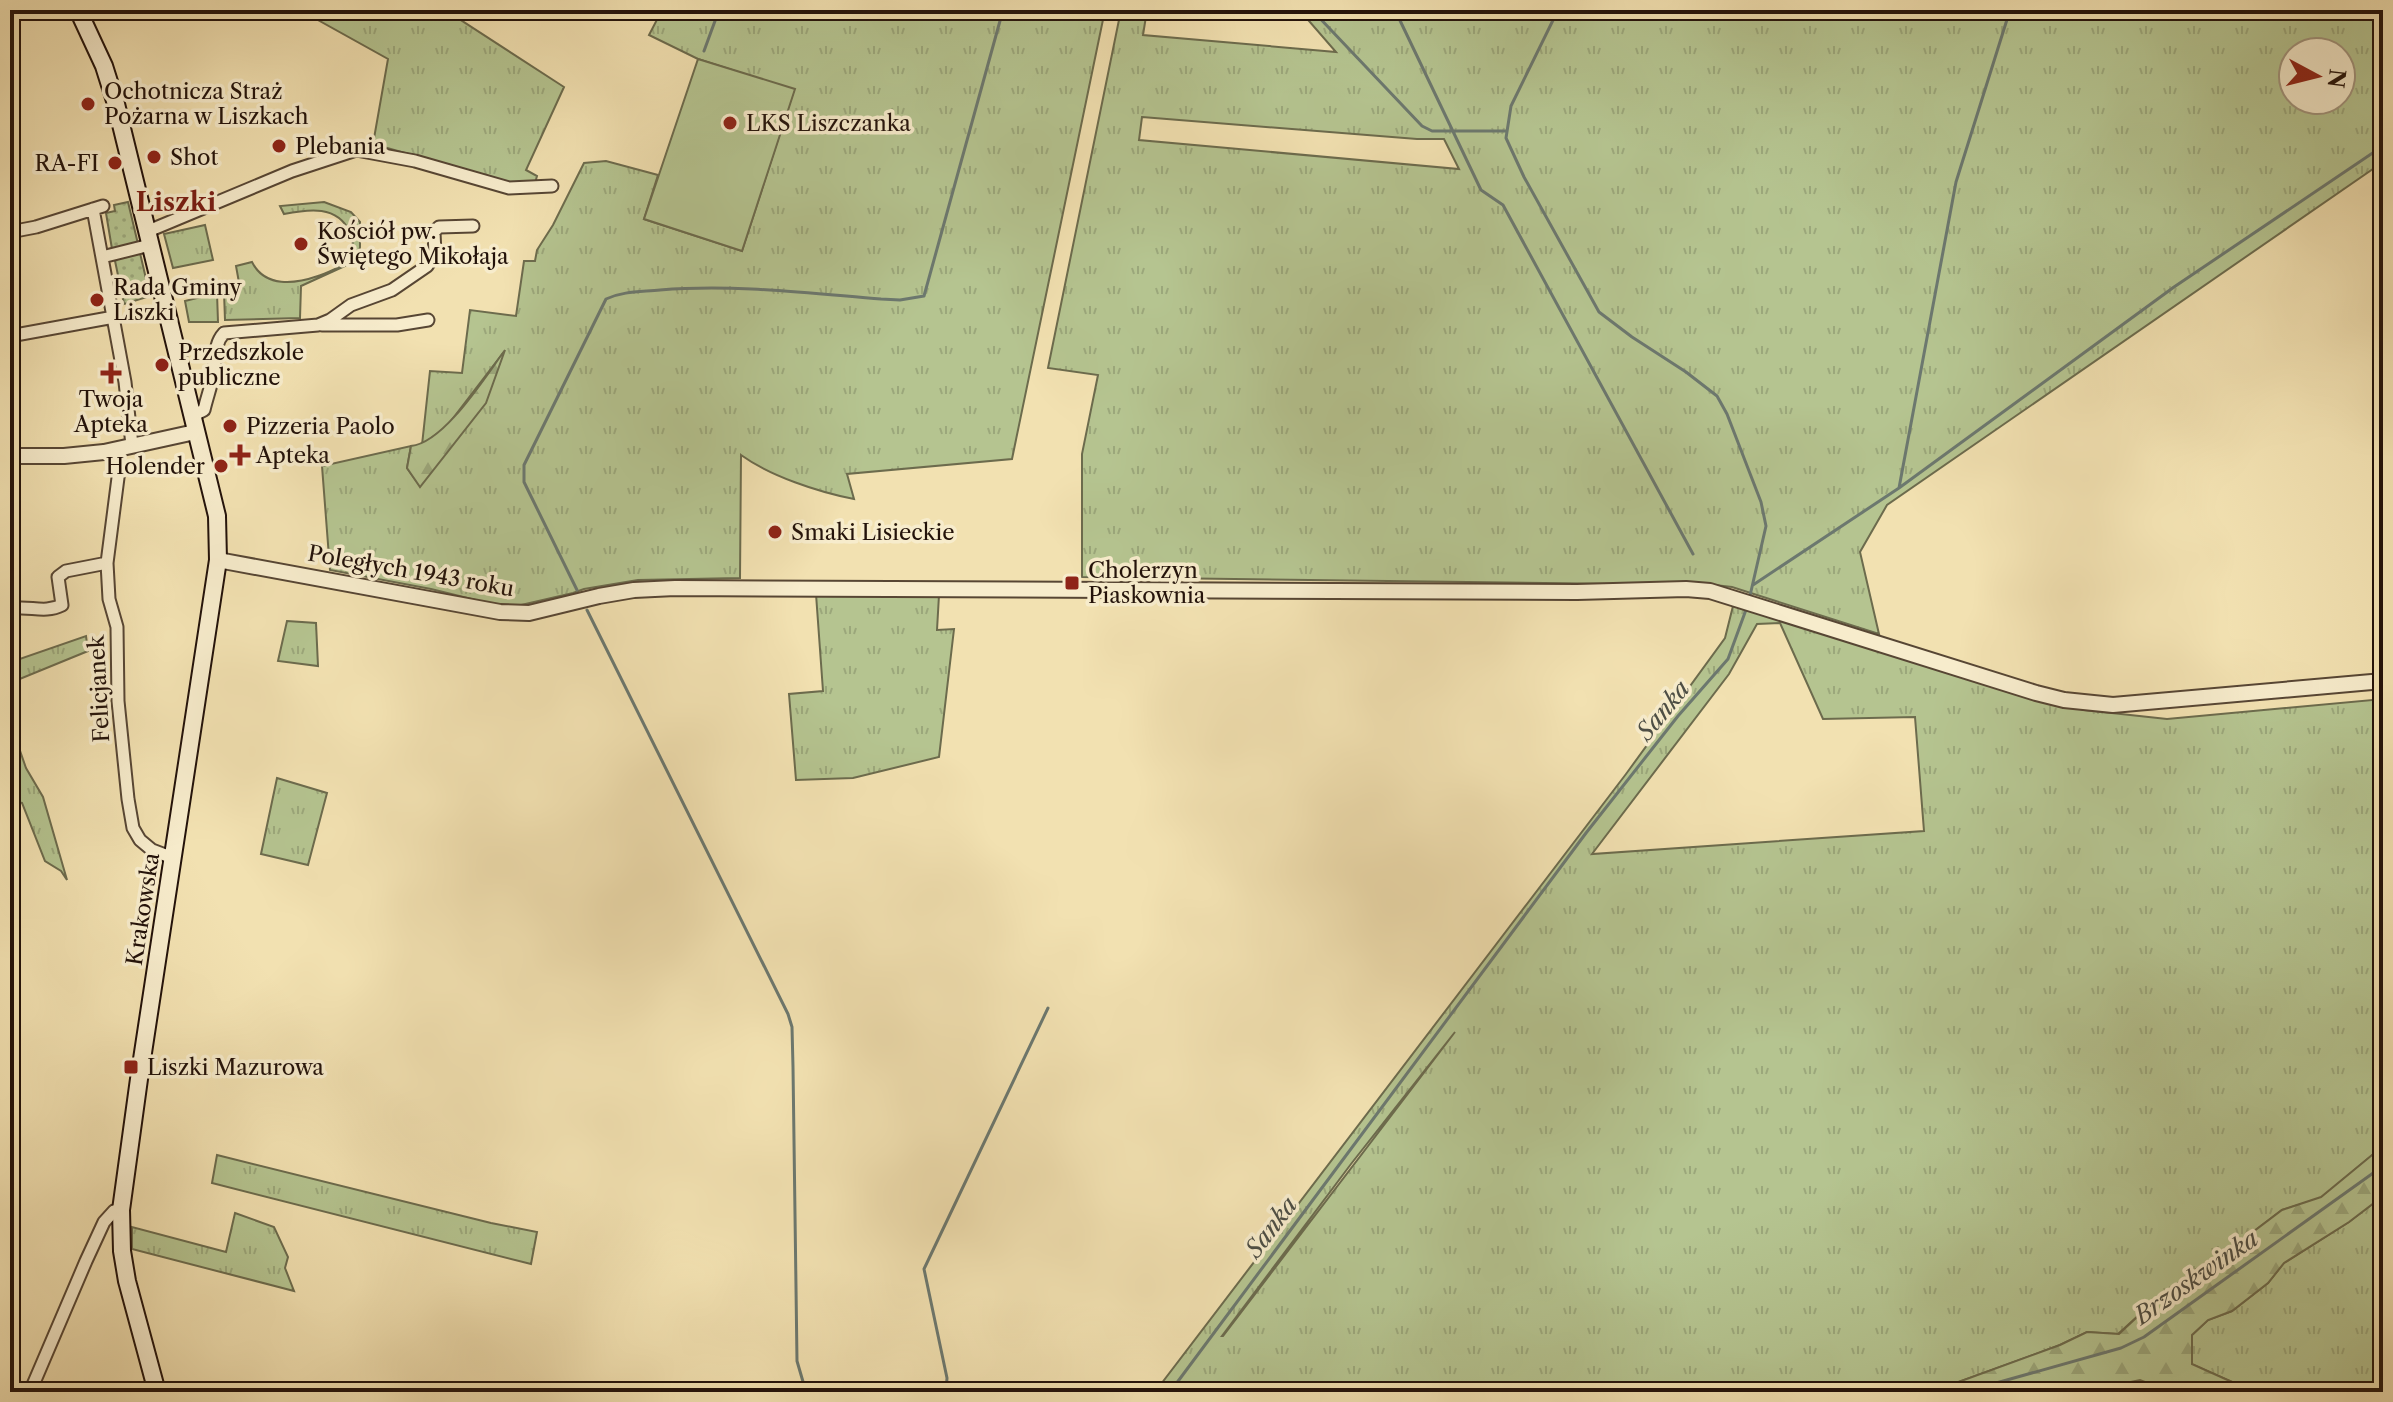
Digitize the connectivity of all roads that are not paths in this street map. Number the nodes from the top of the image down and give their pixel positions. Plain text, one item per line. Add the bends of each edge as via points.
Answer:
1 (78, 10) edge
2 (552, 186) dead end
3 (473, 226) dead end
4 (10, 232) edge
5 (148, 239) junction
6 (102, 257) junction
7 (114, 317) junction
8 (428, 320) dead end
9 (318, 325) junction
10 (10, 336) edge
11 (194, 424) junction
12 (132, 445) junction
13 (116, 449) junction
14 (10, 456) edge
15 (218, 560) junction
16 (107, 563) junction
17 (10, 609) edge
18 (2383, 681) edge
19 (173, 858) junction
20 (121, 1210) junction
21 (30, 1392) edge
22 (157, 1392) edge

1 - 5 main road, Krakowska via 111,84
2 - 5 street via 509,188 356,150 292,171
3 - 9 street via 439,227 434,232 435,254 427,266 392,290
4 - 6 street via 98,208
5 - 6 street
5 - 11 main road, Krakowska
6 - 7 street
7 - 10 street
7 - 12 street
8 - 9 street
9 - 11 street via 220,336 204,410
11 - 12 street
11 - 15 main road, Krakowska via 217,516
12 - 13 street
13 - 14 street
13 - 16 street, Felicjanek via 119,470
15 - 18 street, Poległych 1943 roku via 529,613 634,590 1686,589 1710,591 2076,701 2113,705
15 - 19 main road, Krakowska
16 - 17 street via 58,577 62,605 44,611
16 - 19 street, Felicjanek via 133,828 152,850
19 - 20 main road, Krakowska
20 - 21 street via 104,1222
20 - 22 main road, Krakowska via 127,1281

